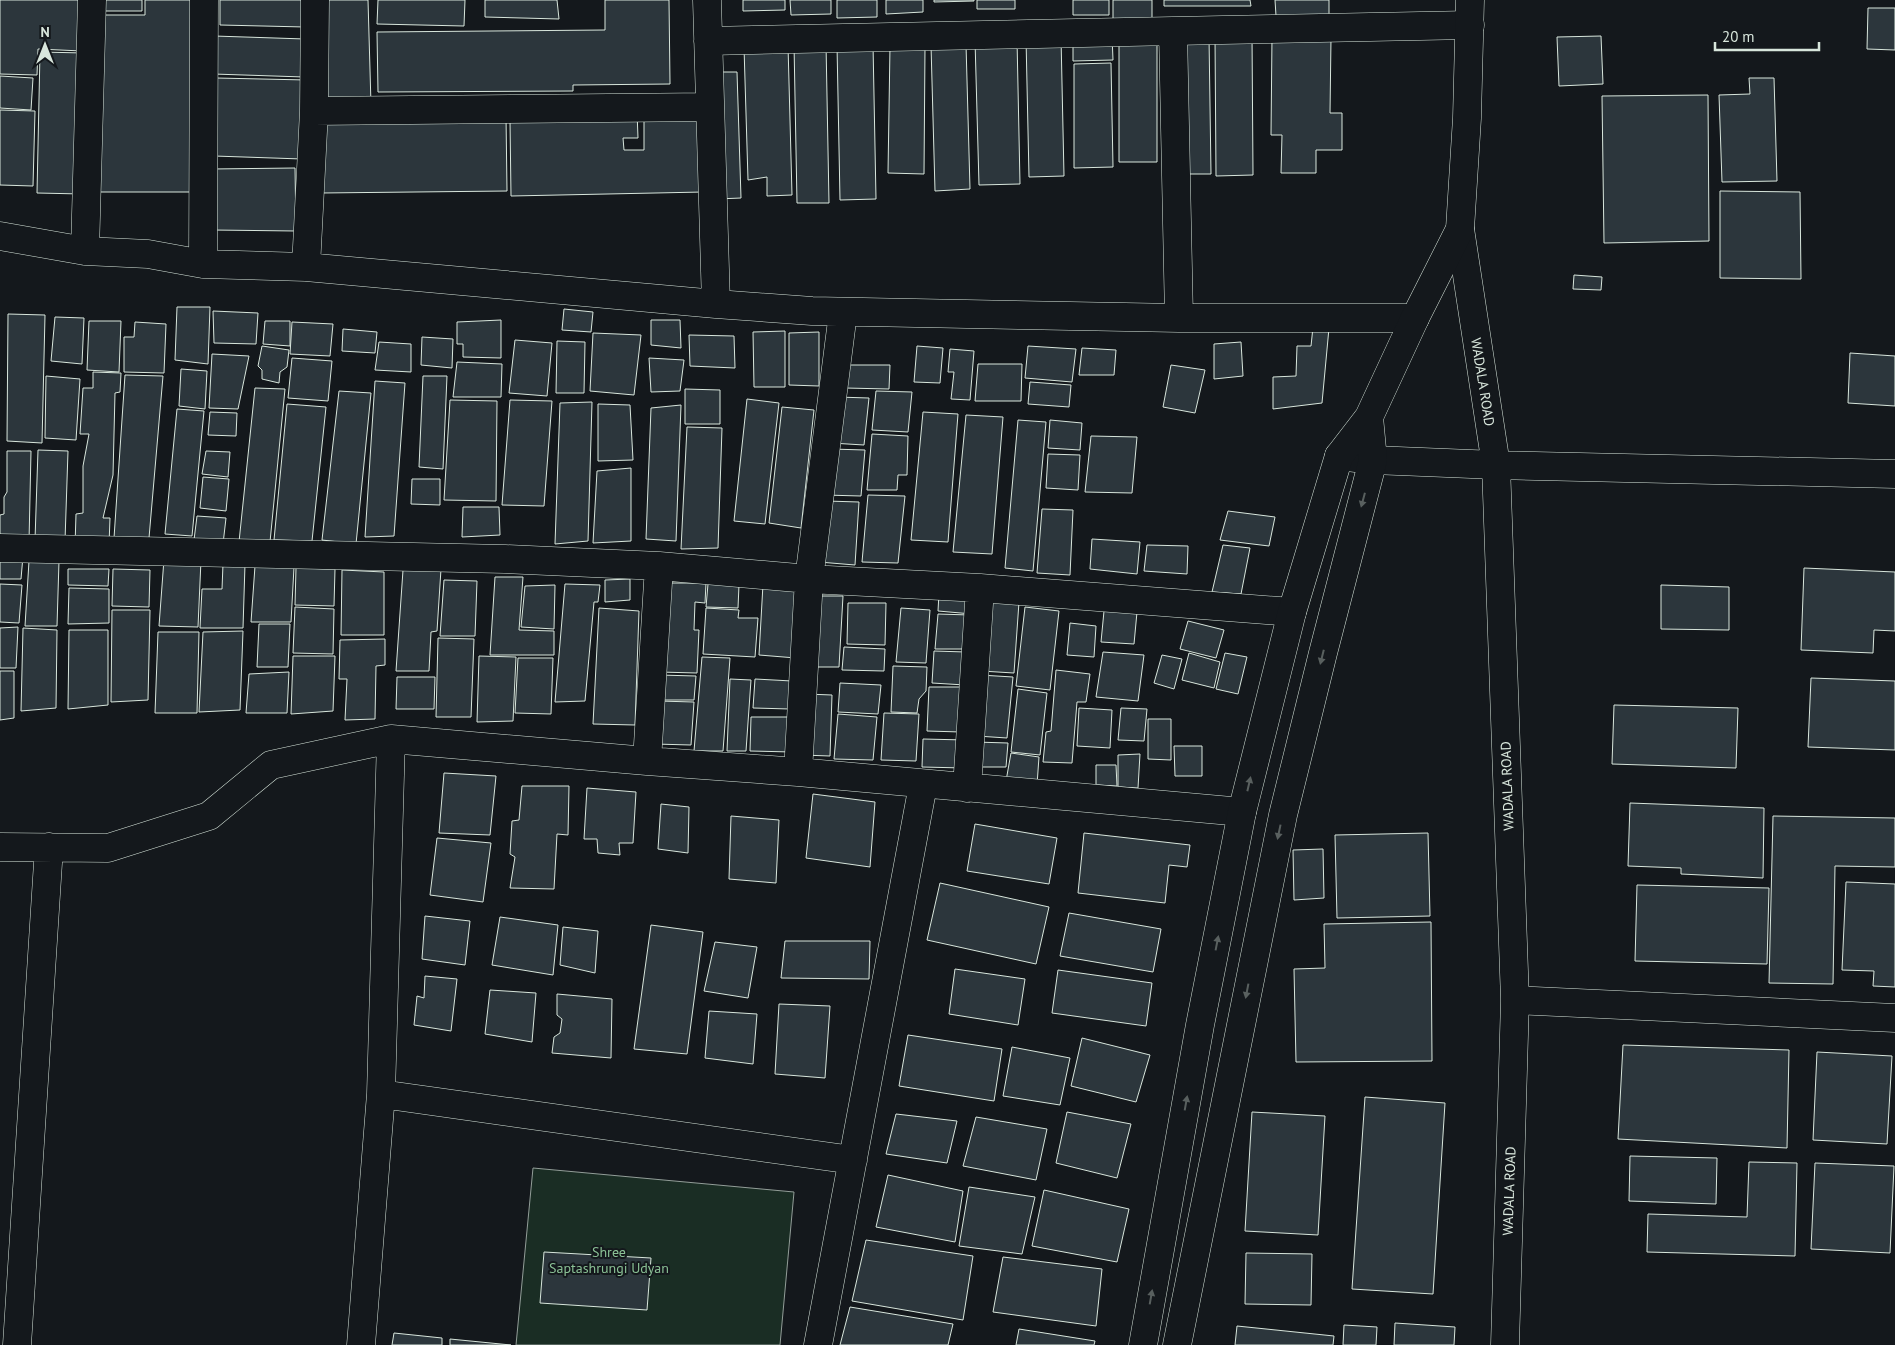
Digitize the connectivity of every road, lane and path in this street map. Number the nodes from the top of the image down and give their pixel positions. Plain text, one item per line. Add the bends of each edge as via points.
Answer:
1 (92, 0) edge
2 (204, 0) edge
3 (315, 0) edge
4 (707, 0) edge
5 (1470, 12) edge
6 (1173, 31) junction
7 (708, 42) junction
8 (709, 107) junction
9 (314, 111) junction
10 (1460, 230) junction
11 (0, 236) edge
12 (85, 251) junction
13 (203, 264) junction
14 (306, 267) junction
15 (716, 304) junction
16 (843, 313) junction
17 (1178, 318) junction
18 (1415, 318) junction
19 (1369, 418) junction
20 (1339, 456) junction
21 (1373, 460) junction
22 (1496, 465) junction
23 (1895, 474) edge
24 (0, 548) edge
25 (659, 566) junction
26 (809, 579) junction
27 (980, 588) junction
28 (1292, 612) junction
29 (391, 739) junction
30 (648, 761) junction
31 (798, 772) junction
32 (923, 785) junction
33 (967, 788) junction
34 (1242, 812) junction
35 (0, 847) edge
36 (49, 847) junction
37 (1515, 1000) junction
38 (1895, 1018) edge
39 (381, 1094) junction
40 (1181, 1132) junction
41 (1218, 1137) junction
42 (853, 1160) junction
43 (11, 1333) edge
44 (361, 1345) edge
45 (818, 1345) edge
46 (1142, 1345) edge
47 (1177, 1345) edge
48 (1505, 1345) edge

1 - 12 street
2 - 13 street
3 - 9 street
4 - 7 street
5 - 6 street
5 - 10 street
6 - 7 street
6 - 17 street
7 - 8 street
8 - 9 street
8 - 15 street
9 - 14 street
10 - 18 street
10 - 22 street, WADALA ROAD
11 - 12 street
12 - 13 street via 148,254
13 - 14 street
14 - 15 street
15 - 16 street
16 - 17 street
16 - 26 street
17 - 18 street
18 - 19 street
19 - 20 street
19 - 21 street
20 - 21 street
20 - 28 street
21 - 22 street
21 -> 41 street via 1283,815
22 - 23 street
22 - 37 street, WADALA ROAD
24 - 25 street via 505,558
25 - 26 street
25 - 30 street
26 - 27 street
26 - 31 street
27 - 28 street
27 - 33 street
34 -> 28 street
29 - 30 street
29 - 36 street via 271,766 209,816 108,848
29 - 39 street
30 - 31 street
31 - 32 street
32 - 33 street
32 - 42 street
33 - 34 street
40 -> 34 street
35 - 36 street
36 - 43 street
37 - 38 street
37 - 48 street, WADALA ROAD
39 - 42 street
39 - 44 street
40 - 41 street
46 -> 40 street
41 - 47 street
42 - 45 street

